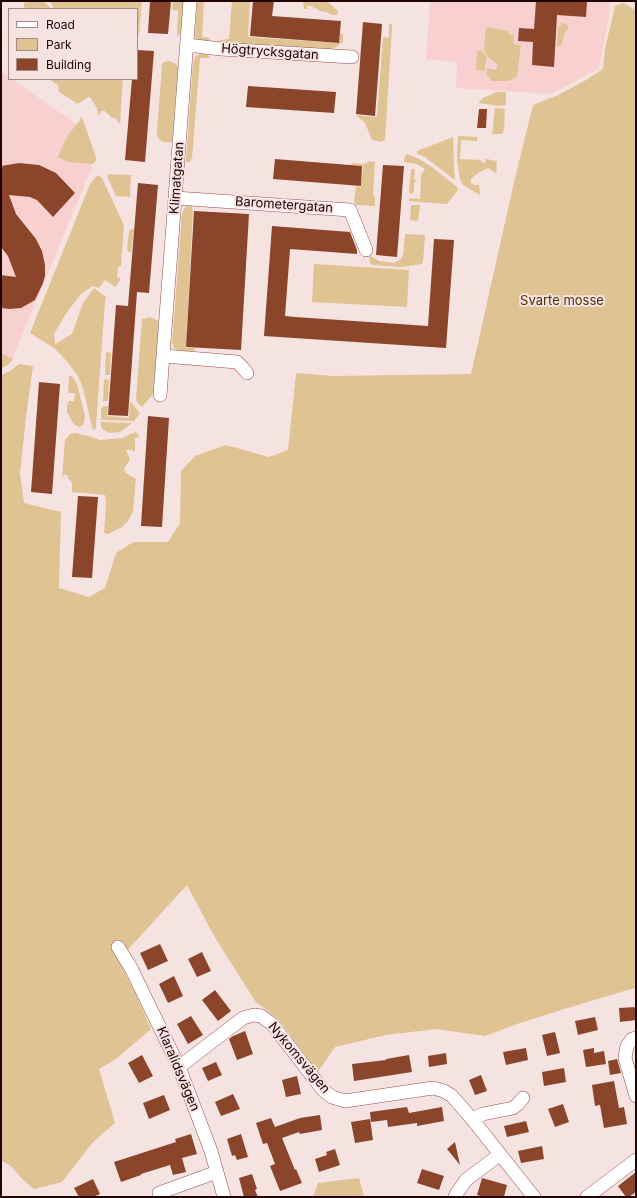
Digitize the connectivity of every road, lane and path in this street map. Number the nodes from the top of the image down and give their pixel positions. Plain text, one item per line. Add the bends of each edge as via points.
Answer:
1 (190, 1) edge
2 (187, 45) junction
3 (352, 57) dead end
4 (175, 198) junction
5 (366, 250) dead end
6 (164, 356) junction
7 (247, 373) dead end
8 (160, 395) dead end
9 (118, 947) dead end
10 (636, 1038) edge
11 (179, 1067) junction
12 (636, 1096) edge
13 (523, 1098) dead end
14 (472, 1119) junction
15 (499, 1155) junction
16 (636, 1160) edge
17 (217, 1172) junction
18 (159, 1193) dead end
19 (224, 1197) edge
20 (455, 1197) edge
21 (534, 1197) edge
22 (587, 1197) edge

1 - 2 street, Klimatgatan
2 - 3 street, Högtrycksgatan
2 - 4 street, Klimatgatan
4 - 5 street, Barometergatan via 350,210
4 - 6 street, Klimatgatan
6 - 7 street via 236,362
6 - 8 street, Klimatgatan
9 - 11 street, Klaralidsvägen via 131,968
10 - 12 street via 627,1046 625,1058
11 - 14 street, Nykomsvägen via 241,1019 254,1015 261,1016 272,1024 332,1098 345,1101 433,1088 452,1096
11 - 17 street, Klaralidsvägen
13 - 14 street via 513,1108
14 - 15 street, Nykomsvägen
15 - 20 street via 466,1180
15 - 21 street, Nykomsvägen
16 - 22 street
17 - 18 street
17 - 19 street, Klaralidsvägen

